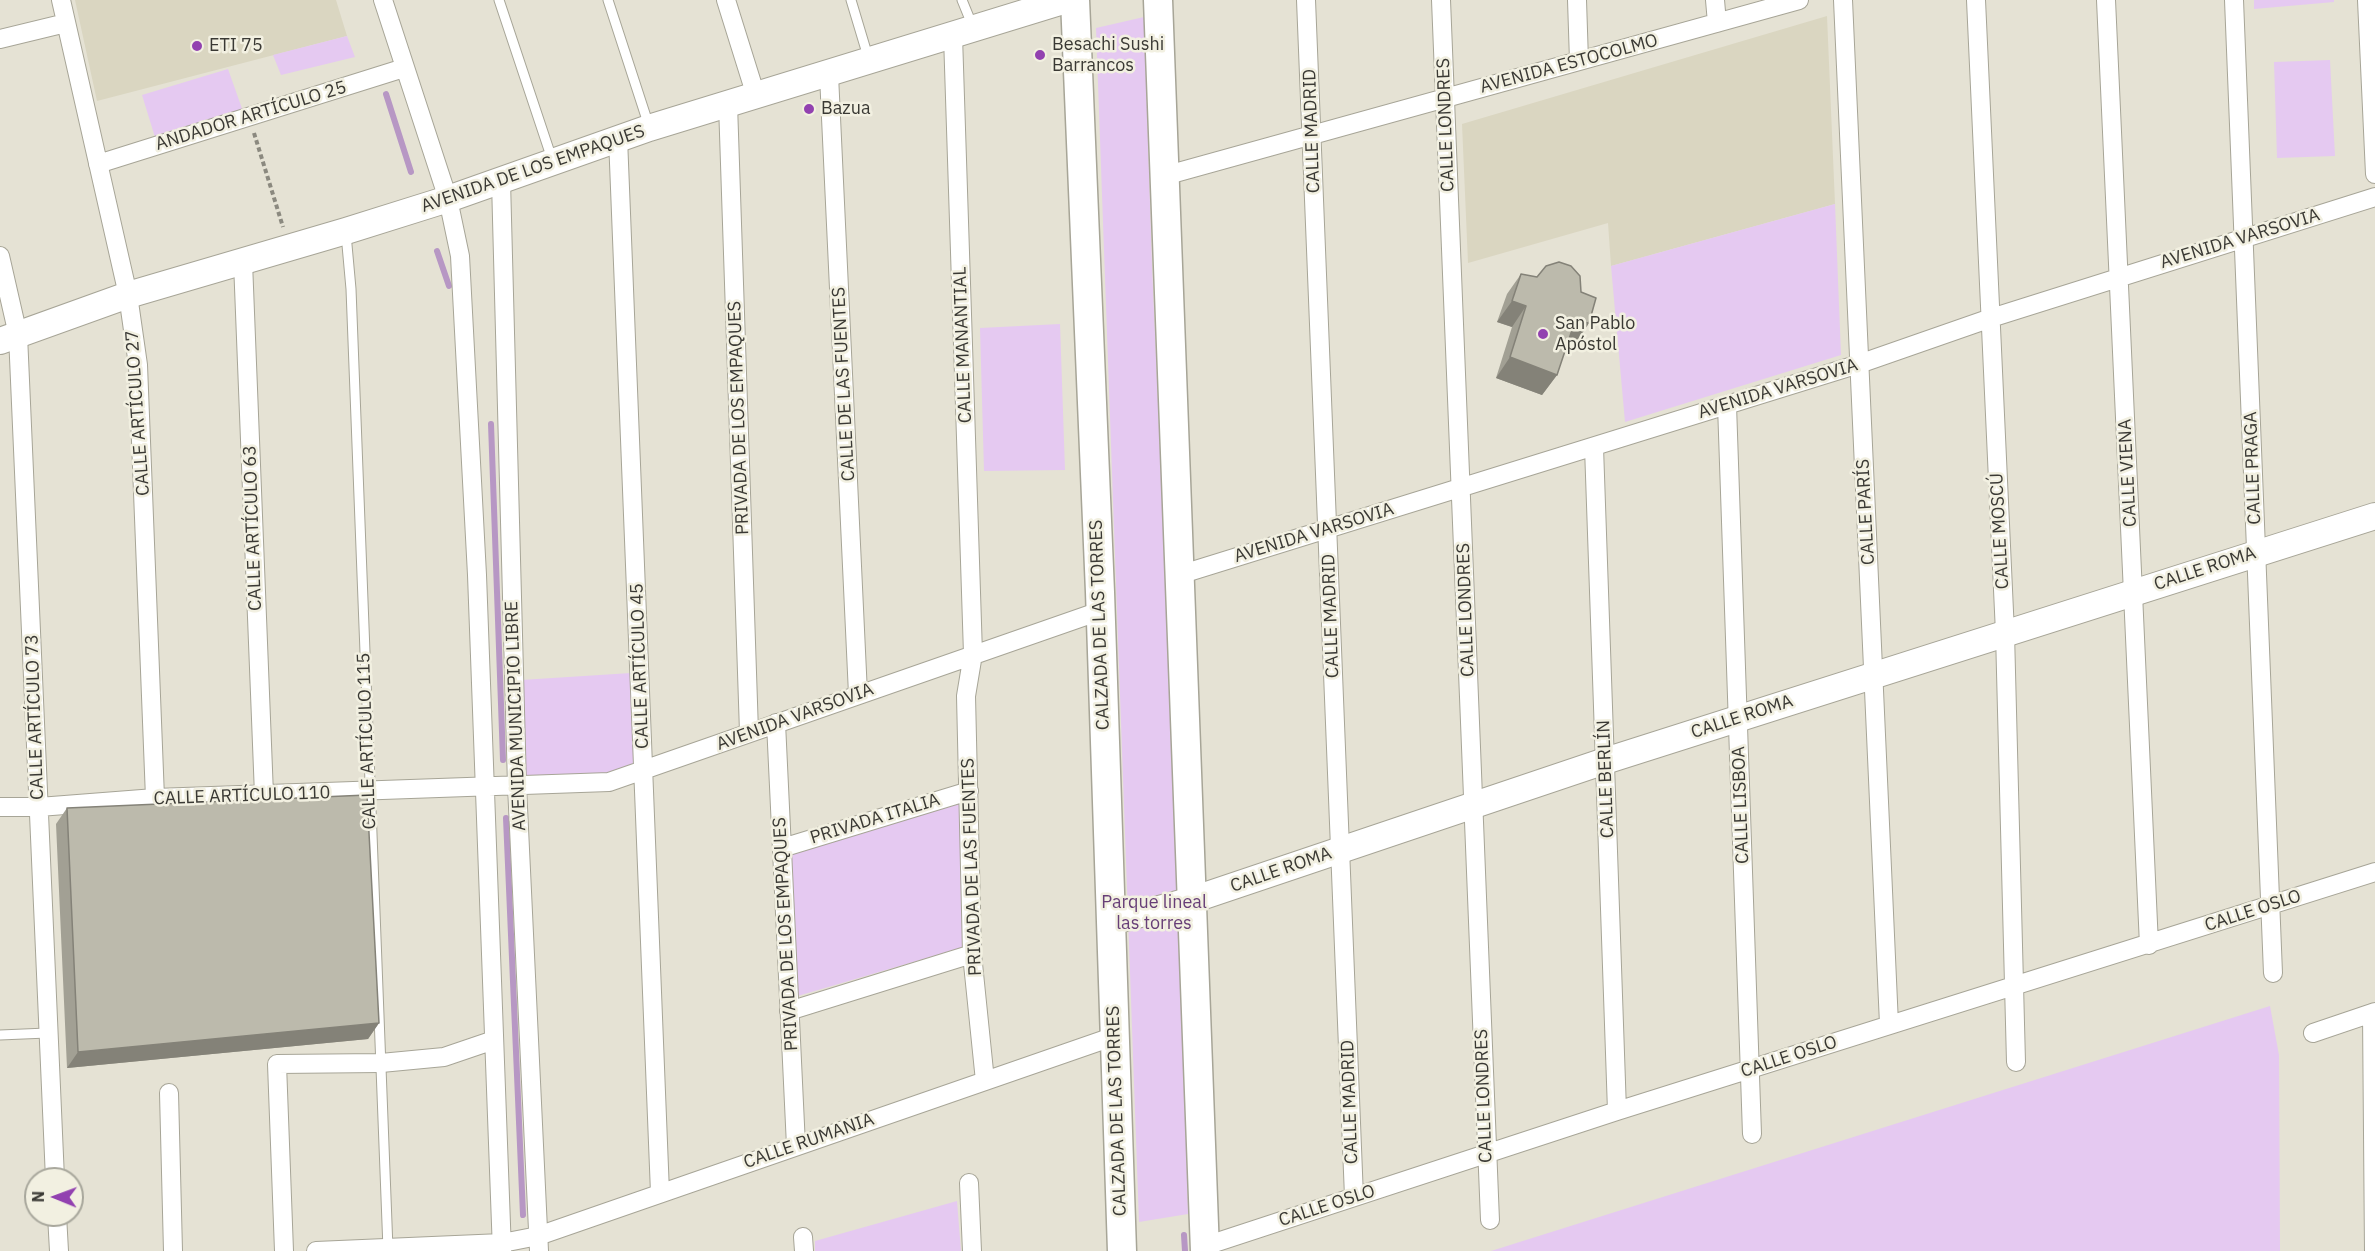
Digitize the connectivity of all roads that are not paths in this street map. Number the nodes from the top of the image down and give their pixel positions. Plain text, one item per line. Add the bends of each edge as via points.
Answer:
1 (61, 0) edge
2 (383, 0) edge
3 (499, 0) edge
4 (608, 0) edge
5 (726, 0) edge
6 (851, 0) edge
7 (962, 0) edge
8 (1066, 0) edge
9 (1074, 0) edge
10 (1158, 0) edge
11 (1306, 0) edge
12 (1441, 0) edge
13 (1577, 0) edge
14 (1715, 0) edge
15 (1799, 0) edge
16 (1843, 0) edge
17 (1976, 0) edge
18 (2106, 0) edge
19 (2234, 0) edge
20 (2367, 0) edge
21 (66, 23) junction
22 (1716, 23) junction
23 (964, 32) junction
24 (0, 39) edge
25 (1579, 61) junction
26 (870, 62) junction
27 (404, 68) junction
28 (830, 75) junction
29 (756, 96) junction
30 (1445, 98) junction
31 (728, 104) junction
32 (649, 128) junction
33 (1312, 135) junction
34 (618, 138) junction
35 (553, 161) junction
36 (98, 164) junction
37 (2375, 174) edge
38 (1164, 176) junction
39 (501, 181) junction
40 (2375, 197) edge
41 (448, 199) junction
42 (346, 231) junction
43 (2244, 238) junction
44 (0, 256) edge
45 (243, 262) junction
46 (2118, 276) junction
47 (128, 295) junction
48 (1991, 318) junction
49 (9, 338) edge
50 (1859, 364) junction
51 (1727, 405) junction
52 (1594, 447) junction
53 (1461, 487) junction
54 (2375, 516) edge
55 (1328, 529) junction
56 (2256, 552) junction
57 (1179, 575) junction
58 (2133, 593) junction
59 (1100, 611) junction
60 (2005, 633) junction
61 (973, 654) junction
62 (1873, 676) junction
63 (858, 694) junction
64 (1738, 719) junction
65 (776, 723) junction
66 (749, 732) junction
67 (1605, 761) junction
68 (644, 772) junction
69 (517, 786) junction
70 (483, 787) junction
71 (369, 791) junction
72 (969, 791) junction
73 (264, 795) junction
74 (156, 798) junction
75 (1473, 805) junction
76 (0, 807) edge
77 (39, 807) junction
78 (782, 848) junction
79 (1339, 850) junction
80 (2375, 872) edge
81 (1192, 900) junction
82 (2269, 904) junction
83 (1111, 922) junction
84 (2149, 945) junction
85 (972, 954) junction
86 (2273, 973) dead end
87 (2015, 986) junction
88 (789, 1011) junction
89 (2373, 1013) edge
90 (1889, 1024) junction
91 (47, 1033) junction
92 (2313, 1033) dead end
93 (0, 1035) edge
94 (1114, 1036) junction
95 (494, 1040) junction
96 (2016, 1062) dead end
97 (381, 1063) junction
98 (1750, 1069) junction
99 (985, 1080) junction
100 (169, 1093) dead end
101 (2374, 1104) edge
102 (1617, 1111) junction
103 (1752, 1134) dead end
104 (796, 1146) junction
105 (1485, 1155) junction
106 (54, 1167) edge
107 (969, 1183) dead end
108 (660, 1193) junction
109 (1354, 1197) junction
110 (1490, 1220) dead end
111 (57, 1227) edge
112 (539, 1243) edge
113 (502, 1247) edge
114 (1205, 1248) edge
115 (2374, 1248) edge
116 (388, 1250) edge
117 (58, 1251) edge
118 (174, 1251) edge
119 (284, 1251) edge
120 (316, 1251) edge
121 (972, 1251) edge
122 (1122, 1251) edge

1 - 21 street, CALLE ARTÍCULO 27
2 - 27 street, AVENIDA MUNICIPIO LIBRE
3 - 35 lane
4 - 32 lane
5 - 29 street
6 - 26 lane
7 - 23 lane
8 - 23 street, AVENIDA DE LOS EMPAQUES
9 - 59 main road, CALZADA DE LAS TORRES
10 - 38 main road
11 - 33 street, CALLE MADRID
12 - 30 street, CALLE LONDRES
13 - 25 street
14 - 22 street
15 - 22 street, AVENIDA ESTOCOLMO
16 - 50 street, CALLE PARÍS
17 - 48 street, CALLE MOSCÚ
18 - 46 street, CALLE VIENA
19 - 43 street, CALLE PRAGA
20 - 37 street
21 - 24 street
21 - 36 street, CALLE ARTÍCULO 27
22 - 25 street, AVENIDA ESTOCOLMO
23 - 26 street, AVENIDA DE LOS EMPAQUES
23 - 61 street, CALLE MANANTIAL
25 - 30 street, AVENIDA ESTOCOLMO
26 - 28 street, AVENIDA DE LOS EMPAQUES
27 - 36 street, ANDADOR ARTÍCULO 25
27 - 41 street, AVENIDA MUNICIPIO LIBRE
28 - 29 street, AVENIDA DE LOS EMPAQUES
28 - 63 street, CALLE DE LAS FUENTES
29 - 31 street, AVENIDA DE LOS EMPAQUES
30 - 33 street, AVENIDA ESTOCOLMO
30 - 53 street, CALLE LONDRES
31 - 32 street, AVENIDA DE LOS EMPAQUES
31 - 66 street, PRIVADA DE LOS EMPAQUES
32 - 34 street, AVENIDA DE LOS EMPAQUES
33 - 38 street, AVENIDA ESTOCOLMO
33 - 55 street, CALLE MADRID
34 - 35 street, AVENIDA DE LOS EMPAQUES
34 - 68 street, CALLE ARTÍCULO 45
35 - 39 street, AVENIDA DE LOS EMPAQUES
36 - 47 street, CALLE ARTÍCULO 27
38 - 57 main road
39 - 41 street, AVENIDA DE LOS EMPAQUES
39 - 69 street, AVENIDA MUNICIPIO LIBRE
40 - 43 street, AVENIDA VARSOVIA
41 - 42 street, AVENIDA DE LOS EMPAQUES
41 - 70 street, AVENIDA MUNICIPIO LIBRE via 460,256 468,383
42 - 45 street, AVENIDA DE LOS EMPAQUES
42 - 71 lane, CALLE ARTÍCULO 115
43 - 46 street, AVENIDA VARSOVIA
43 - 56 street, CALLE PRAGA
44 - 49 street, CALLE ARTÍCULO 73
45 - 47 street, AVENIDA DE LOS EMPAQUES
45 - 73 street, CALLE ARTÍCULO 63
46 - 48 street, AVENIDA VARSOVIA
46 - 58 street, CALLE VIENA
47 - 49 street, AVENIDA DE LOS EMPAQUES
47 - 74 street, CALLE ARTÍCULO 27 via 138,365
48 - 50 street, AVENIDA VARSOVIA
48 - 60 street, CALLE MOSCÚ
49 - 77 street, CALLE ARTÍCULO 73
50 - 51 street, AVENIDA VARSOVIA
50 - 62 street, CALLE PARÍS
51 - 52 street, AVENIDA VARSOVIA
51 - 64 street, CALLE LISBOA
52 - 53 street, AVENIDA VARSOVIA
52 - 67 street, CALLE BERLÍN
53 - 55 street, AVENIDA VARSOVIA
53 - 75 street, CALLE LONDRES
54 - 56 street, CALLE ROMA
55 - 57 street, AVENIDA VARSOVIA
55 - 79 street, CALLE MADRID
56 - 58 street, CALLE ROMA
56 - 82 street, CALLE PRAGA
57 - 81 main road
58 - 60 street, CALLE ROMA
58 - 84 street, CALLE VIENA
59 - 61 street, AVENIDA VARSOVIA
59 - 83 main road, CALZADA DE LAS TORRES
60 - 62 street, CALLE ROMA
60 - 87 street, CALLE MOSCÚ
61 - 63 street, AVENIDA VARSOVIA
61 - 72 street, PRIVADA DE LAS FUENTES via 966,696
62 - 64 street, CALLE ROMA
62 - 90 street, CALLE PARÍS
63 - 65 street, AVENIDA VARSOVIA
64 - 67 street, CALLE ROMA
64 - 98 street, CALLE LISBOA
65 - 66 street, AVENIDA VARSOVIA
65 - 78 street, PRIVADA DE LOS EMPAQUES
66 - 68 street, AVENIDA VARSOVIA
67 - 75 street, CALLE ROMA
67 - 102 street, CALLE BERLÍN
68 - 69 street, AVENIDA VARSOVIA via 609,782
68 - 108 street, CALLE ARTÍCULO 45
69 - 70 street, AVENIDA VARSOVIA
69 - 112 street, AVENIDA MUNICIPIO LIBRE
70 - 71 street, CALLE ARTÍCULO 110
70 - 95 street, AVENIDA MUNICIPIO LIBRE
71 - 73 street, CALLE ARTÍCULO 110
71 - 97 lane, CALLE ARTÍCULO 115
72 - 78 street, PRIVADA ITALIA
72 - 85 street, PRIVADA DE LAS FUENTES
73 - 74 street, CALLE ARTÍCULO 110
74 - 77 street, CALLE ARTÍCULO 110
75 - 79 street, CALLE ROMA
75 - 105 street, CALLE LONDRES
76 - 77 street, CALLE ARTÍCULO 110
77 - 91 street, CALLE ARTÍCULO 73
78 - 88 street, PRIVADA DE LOS EMPAQUES
79 - 81 street, CALLE ROMA
79 - 109 street, CALLE MADRID
80 - 82 street, CALLE OSLO
81 - 83 street, CALLE ROMA
81 - 114 main road
82 - 84 street, CALLE OSLO
82 - 86 street, CALLE PRAGA
83 - 94 main road, CALZADA DE LAS TORRES
84 - 87 street, CALLE OSLO
85 - 88 street
85 - 99 street, PRIVADA DE LAS FUENTES
87 - 90 street, CALLE OSLO
87 - 96 street, CALLE MOSCÚ
88 - 104 street, PRIVADA DE LOS EMPAQUES
89 - 92 street
89 - 101 street
90 - 98 street, CALLE OSLO
91 - 93 lane
91 - 106 street, CALLE ARTÍCULO 73
94 - 99 street, CALLE RUMANIA
94 - 122 main road, CALZADA DE LAS TORRES
95 - 97 street via 444,1057
95 - 113 street, AVENIDA MUNICIPIO LIBRE
97 - 116 lane, CALLE ARTÍCULO 115
97 - 119 street via 277,1064
98 - 102 street, CALLE OSLO
98 - 103 street, CALLE LISBOA
99 - 104 street, CALLE RUMANIA
100 - 118 street
101 - 115 street
102 - 105 street, CALLE OSLO
104 - 108 street, CALLE RUMANIA
105 - 109 street, CALLE OSLO
105 - 110 street, CALLE LONDRES
107 - 121 street
108 - 112 street, CALLE RUMANIA
109 - 114 street, CALLE OSLO
111 - 117 street
112 - 113 street, CALLE RUMANIA
113 - 116 street, CALLE RUMANIA
116 - 120 street, CALLE RUMANIA

